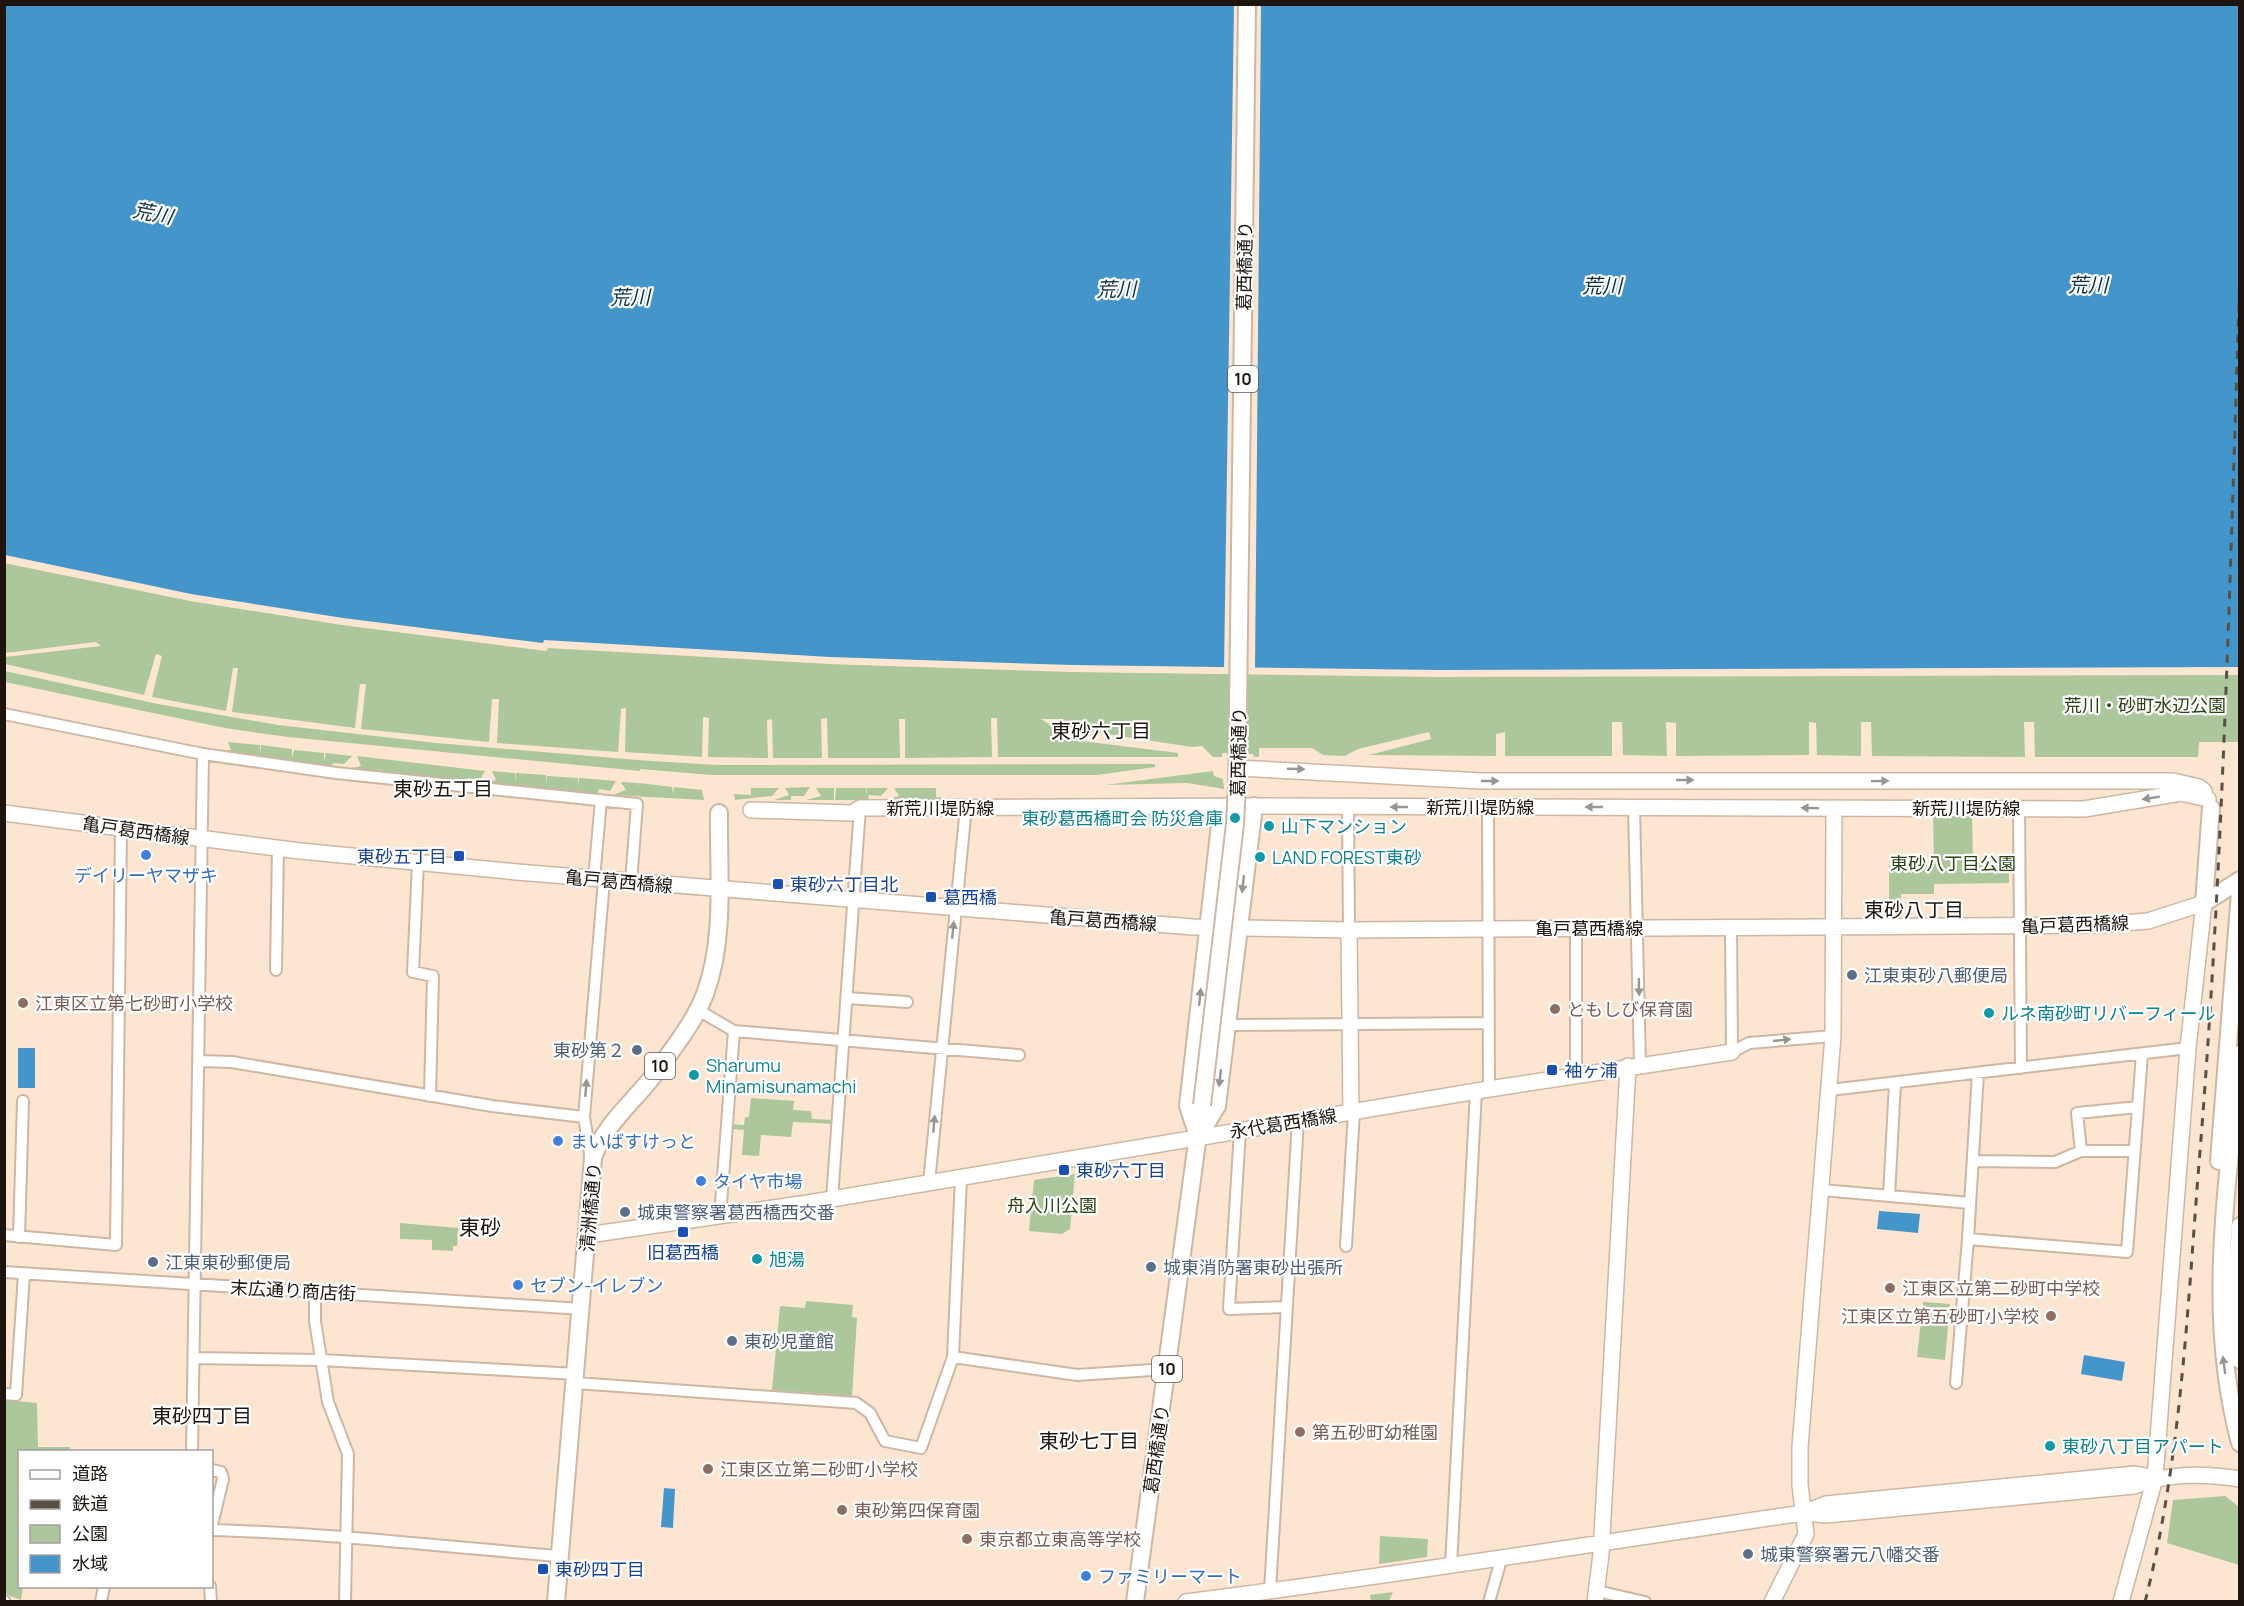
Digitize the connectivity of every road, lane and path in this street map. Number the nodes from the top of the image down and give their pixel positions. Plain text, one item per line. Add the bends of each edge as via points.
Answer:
1 (1248, 4) edge
2 (4, 714) edge
3 (203, 754) junction
4 (1238, 761) junction
5 (601, 800) junction
6 (2210, 803) junction
7 (1254, 806) junction
8 (966, 807) junction
9 (1222, 807) junction
10 (1348, 807) junction
11 (1488, 807) junction
12 (1634, 807) junction
13 (860, 808) junction
14 (1834, 808) junction
15 (2019, 808) junction
16 (751, 810) dead end
17 (4, 813) edge
18 (719, 813) dead end
19 (121, 827) junction
20 (201, 839) junction
21 (278, 848) junction
22 (418, 863) junction
23 (599, 880) junction
24 (2240, 880) edge
25 (631, 882) junction
26 (718, 889) junction
27 (2240, 892) edge
28 (854, 900) junction
29 (2204, 903) junction
30 (956, 908) junction
31 (2020, 926) junction
32 (1207, 927) junction
33 (1731, 927) junction
34 (1835, 927) junction
35 (1238, 928) junction
36 (1488, 928) junction
37 (1576, 928) junction
38 (1638, 928) junction
39 (1349, 930) junction
40 (276, 970) dead end
41 (847, 998) junction
42 (907, 1002) dead end
43 (698, 1011) junction
44 (1350, 1023) junction
45 (1488, 1023) junction
46 (1225, 1025) junction
47 (734, 1031) junction
48 (1833, 1036) junction
49 (844, 1040) junction
50 (941, 1048) junction
51 (2188, 1048) junction
52 (1732, 1052) junction
53 (2142, 1054) junction
54 (2240, 1054) edge
55 (1019, 1055) dead end
56 (199, 1061) junction
57 (1634, 1065) junction
58 (2021, 1068) junction
59 (1978, 1073) junction
60 (1576, 1075) junction
61 (1895, 1083) junction
62 (1483, 1090) junction
63 (1830, 1090) junction
64 (430, 1096) junction
65 (23, 1101) dead end
66 (2138, 1107) junction
67 (1352, 1112) junction
68 (584, 1117) junction
69 (1298, 1120) junction
70 (1240, 1130) junction
71 (1199, 1137) junction
72 (2133, 1150) junction
73 (2081, 1151) junction
74 (1973, 1161) junction
75 (592, 1166) junction
76 (961, 1178) junction
77 (929, 1183) junction
78 (1822, 1190) junction
79 (1888, 1196) junction
80 (832, 1199) junction
81 (1970, 1203) junction
82 (720, 1216) junction
83 (2240, 1226) edge
84 (588, 1234) junction
85 (4, 1235) edge
86 (19, 1237) junction
87 (1968, 1239) junction
88 (1346, 1245) dead end
89 (2238, 1252) edge
90 (2221, 1264) junction
91 (4, 1272) edge
92 (24, 1274) junction
93 (194, 1286) junction
94 (315, 1291) junction
95 (1286, 1307) junction
96 (582, 1309) junction
97 (953, 1357) junction
98 (194, 1358) junction
99 (321, 1360) junction
100 (2240, 1360) edge
101 (1167, 1369) junction
102 (577, 1378) junction
103 (1956, 1383) dead end
104 (4, 1394) edge
105 (2240, 1443) edge
106 (192, 1450) edge
107 (213, 1470) edge
108 (2155, 1478) junction
109 (2240, 1479) edge
110 (1803, 1513) junction
111 (213, 1521) edge
112 (213, 1530) edge
113 (347, 1536) junction
114 (1602, 1542) junction
115 (560, 1556) junction
116 (1501, 1560) junction
117 (1451, 1566) junction
118 (1270, 1591) junction
119 (1596, 1596) edge
120 (345, 1602) edge
121 (556, 1602) edge
122 (1135, 1602) edge
123 (1186, 1602) edge
124 (1489, 1602) edge
125 (1645, 1602) edge
126 (1772, 1602) edge
127 (2121, 1602) edge

1 - 4 main road, 葛西橋通り / 10
2 - 3 street
3 - 5 street via 336,773
3 - 20 street
4 -> 6 main road, 新荒川堤防線 via 1482,781 2173,781 2199,787
4 - 71 main road, 葛西橋通り / 10, bridge via 1235,824
5 - 23 street
5 - 25 street via 637,804
6 -> 15 main road, 新荒川堤防線 via 2181,793 2084,809
6 - 29 main road
7 - 9 main road, 新荒川堤防線
7 - 10 main road, 新荒川堤防線
7 -> 35 main road, 10
8 - 9 main road, 新荒川堤防線
8 - 13 main road, 新荒川堤防線
8 - 30 street
9 - 32 main road, 10
11 -> 10 main road, 新荒川堤防線
10 - 39 street
12 -> 11 main road, 新荒川堤防線
11 - 36 street
14 -> 12 main road, 新荒川堤防線
12 - 38 street
13 - 16 main road, 新荒川堤防線 via 852,813
13 - 28 street
14 - 15 main road, 新荒川堤防線
14 - 34 main road
15 - 31 street
17 - 19 main road, 亀戸葛西橋線
18 - 26 main road, 清洲橋通り / 10
19 - 20 main road, 亀戸葛西橋線
19 - 86 street via 116,1245
20 - 21 main road, 亀戸葛西橋線
20 - 56 street
21 - 22 main road, 亀戸葛西橋線
21 - 40 street
22 - 23 main road, 亀戸葛西橋線
22 - 64 street via 413,972 433,976
23 - 25 main road, 亀戸葛西橋線
68 -> 23 street
24 - 29 main road
25 - 26 main road, 亀戸葛西橋線
26 - 28 main road, 亀戸葛西橋線
26 - 43 main road, 清洲橋通り / 10 via 714,963
27 - 90 main road via 2218,1175
28 - 30 main road, 亀戸葛西橋線
28 - 41 street
29 - 31 main road, 亀戸葛西橋線 via 2148,921
29 - 51 main road
30 - 32 main road, 亀戸葛西橋線
50 -> 30 street
31 - 34 main road, 亀戸葛西橋線
31 - 58 street
32 - 35 main road, 亀戸葛西橋線
71 -> 32 main road, 10 via 1188,1106
33 - 34 main road, 亀戸葛西橋線
33 - 38 main road, 亀戸葛西橋線
33 - 52 street
34 - 48 main road
35 - 39 main road, 亀戸葛西橋線
35 - 46 main road, 10
36 - 37 main road, 亀戸葛西橋線
36 - 39 main road, 亀戸葛西橋線
36 - 45 street
37 - 38 main road, 亀戸葛西橋線
37 - 60 street
38 -> 57 street
39 - 44 main road, 永代葛西橋線
41 - 42 street
41 - 49 street
43 - 47 street
43 - 75 main road, 清洲橋通り / 10 via 657,1071 599,1142
44 - 45 street
44 - 46 street
44 - 67 main road, 永代葛西橋線
45 - 62 street
46 -> 71 main road, 10 via 1217,1106
47 - 49 street
47 - 82 street
52 -> 48 street via 1749,1043
48 - 63 main road
49 - 50 street
49 - 80 street
50 - 55 street
77 -> 50 street
51 - 53 street
51 - 108 main road
52 - 57 main road
53 - 58 street
53 - 66 street
54 - 90 main road
56 - 64 street via 232,1062
56 - 93 street
57 - 60 main road
57 - 114 main road
58 - 59 street
59 - 61 street
59 - 74 street
60 - 62 main road
61 - 63 street
61 - 79 street
62 - 67 main road
62 - 117 street
63 - 78 main road
64 - 68 street
65 - 86 street
66 - 72 street
66 - 73 street via 2077,1113
67 - 69 main road, 永代葛西橋線
67 - 88 street
68 - 75 street
69 - 70 main road, 永代葛西橋線
69 - 95 street
70 - 71 main road, 永代葛西橋線
70 - 95 street via 1228,1309
71 - 76 main road, 永代葛西橋線
71 - 101 main road, 葛西橋通り / 10
72 - 73 street
72 - 87 street via 2127,1252
73 - 74 street via 2055,1162
74 - 81 street
75 - 84 main road, 清洲橋通り / 10
76 - 77 main road, 永代葛西橋線
76 - 97 street
77 - 80 main road, 永代葛西橋線
78 - 79 street
78 - 110 main road via 1800,1447
79 - 81 street
80 - 82 main road, 永代葛西橋線
81 - 87 street
82 - 84 main road, 永代葛西橋線
83 - 89 main road
84 - 96 main road, 清洲橋通り / 10
85 - 86 street
87 - 103 street
89 - 100 main road via 2235,1311
105 -> 90 main road via 2223,1359
91 - 92 street, 末広通り商店街
92 - 93 street, 末広通り商店街
92 - 104 street via 16,1395
93 - 94 street, 末広通り商店街
93 - 98 street
94 - 96 street, 末広通り商店街
94 - 99 street
95 - 118 street
96 - 102 main road, 清洲橋通り / 10
97 - 101 street via 1077,1375
97 - 102 street via 921,1448 885,1441 870,1413 856,1403
98 - 99 street
98 - 106 street
99 - 102 street
99 - 113 street via 328,1402 348,1454
101 - 122 main road, 葛西橋通り / 10
102 - 115 main road, 清洲橋通り / 10
107 - 111 street via 220,1472 223,1479
108 - 109 main road via 2199,1474
108 - 110 main road via 2134,1474 1946,1492 1826,1504
108 - 127 main road
110 - 114 main road
110 - 126 main road via 1806,1534
112 - 113 street
113 - 115 street
113 - 120 street
114 - 116 main road
114 - 119 main road
115 - 121 main road, 清洲橋通り / 10
116 - 117 main road
116 - 124 street
117 - 118 main road
118 - 123 main road
119 - 125 street

